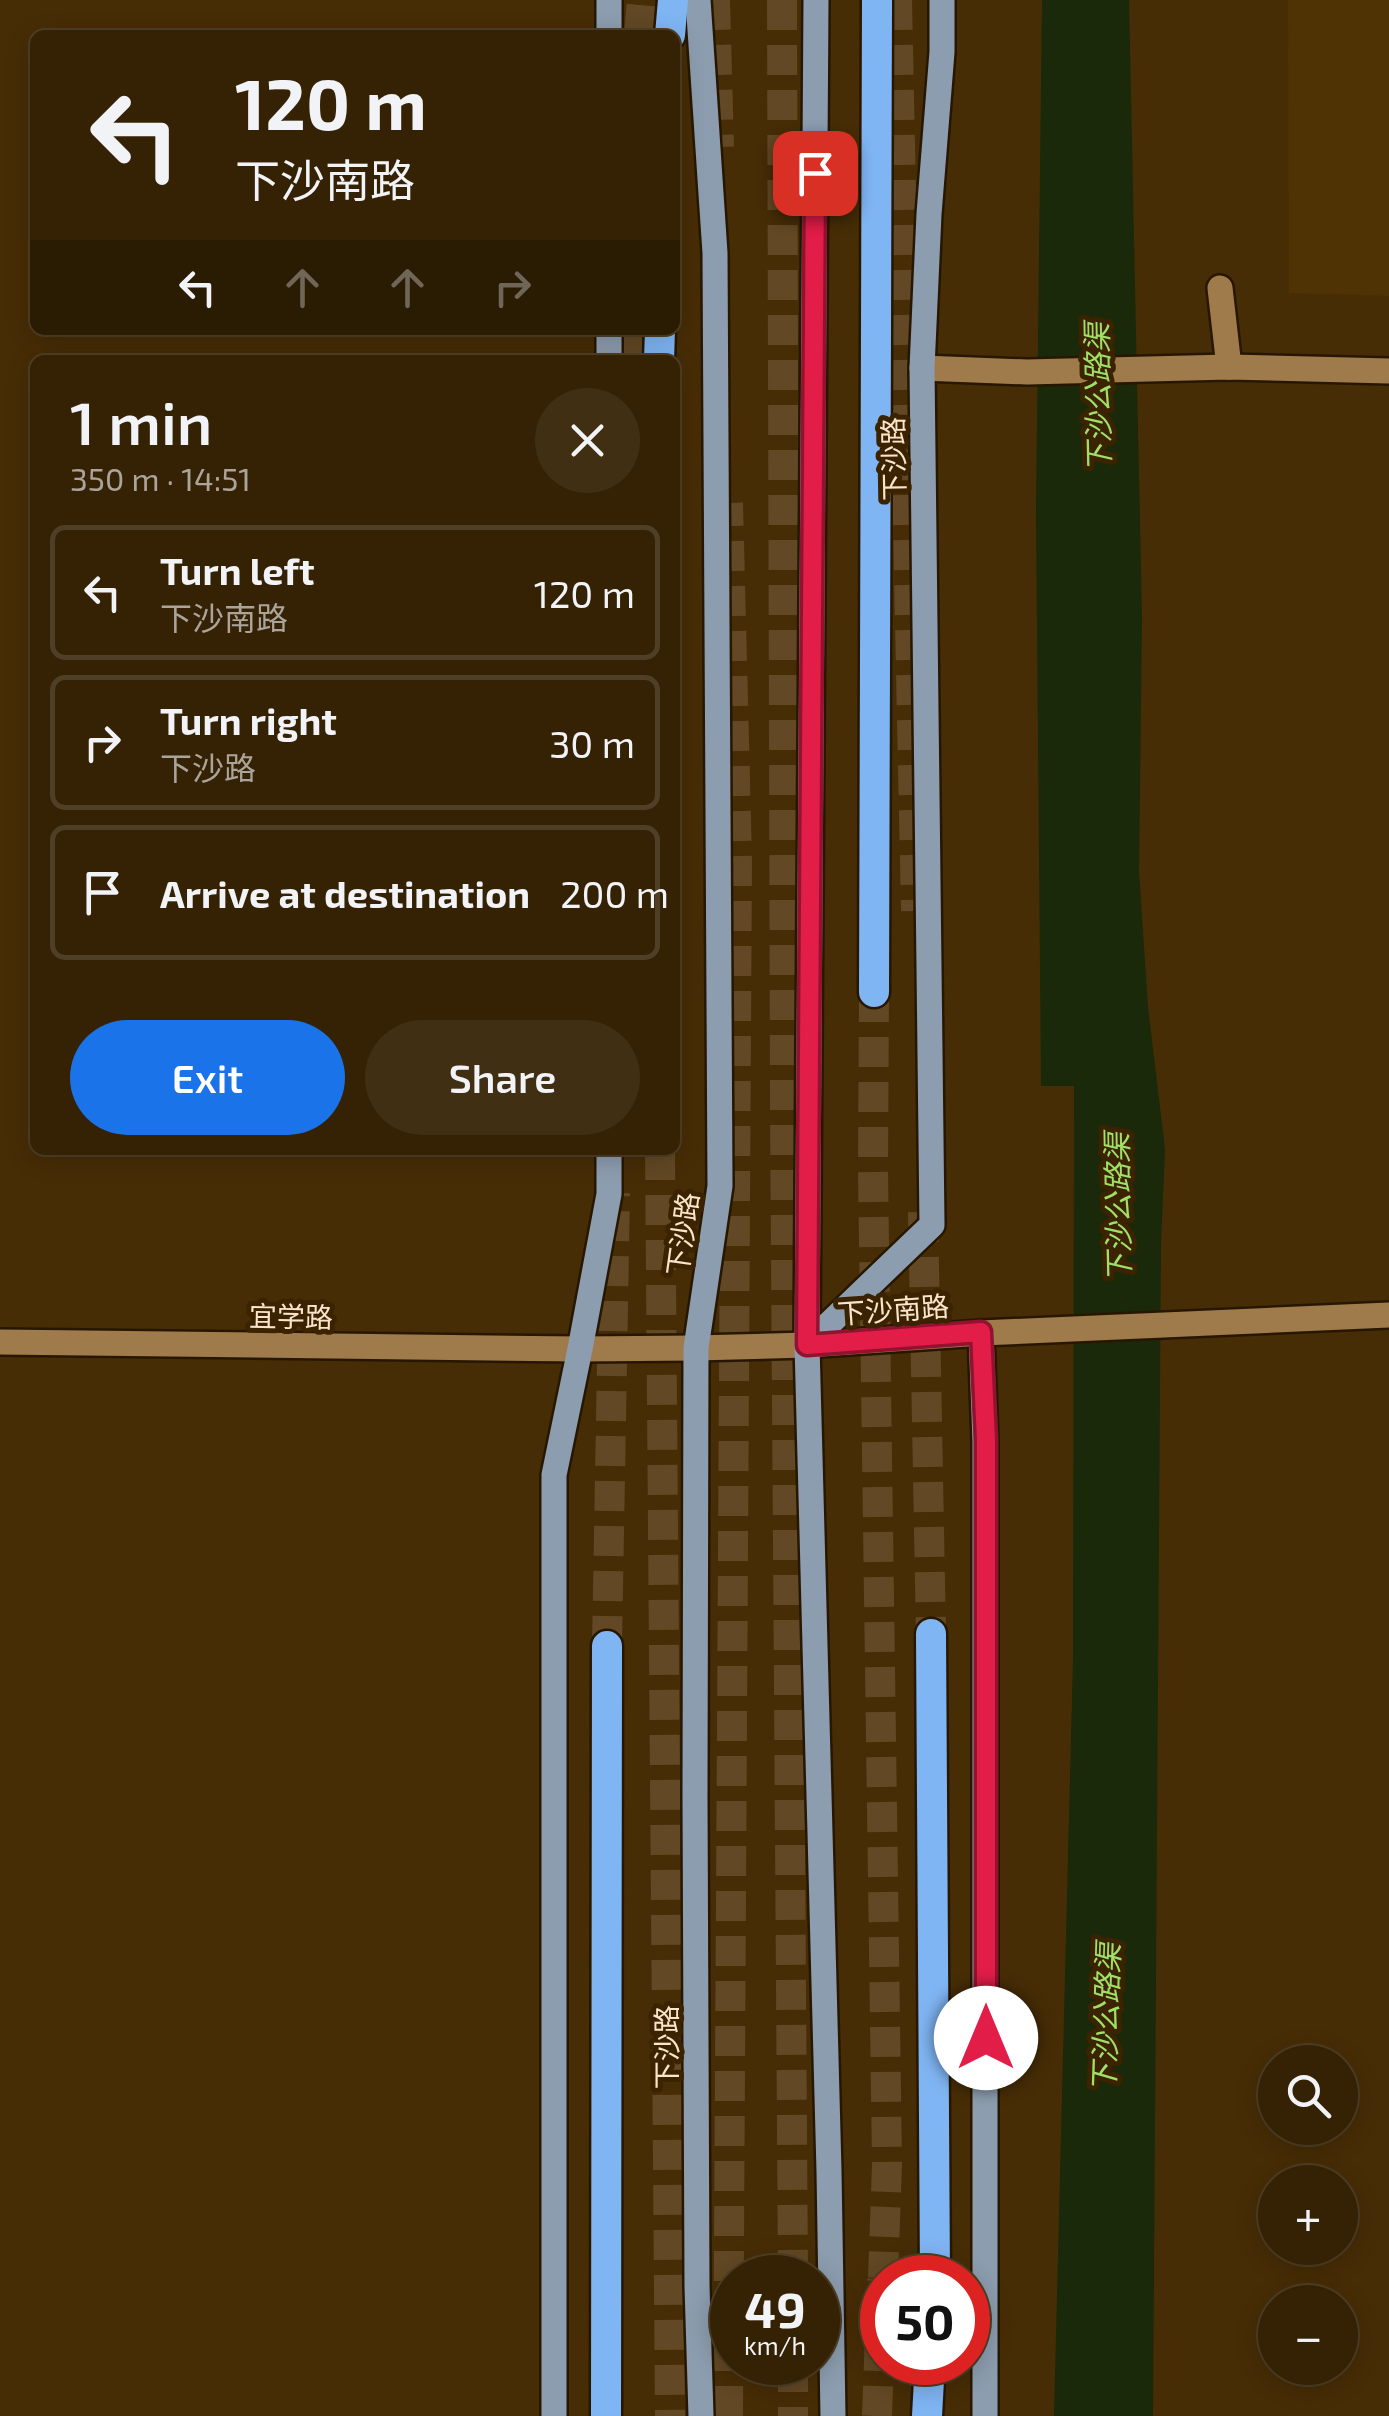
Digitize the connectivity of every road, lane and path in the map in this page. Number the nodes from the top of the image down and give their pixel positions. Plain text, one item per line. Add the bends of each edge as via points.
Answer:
1 (608, 0) edge
2 (672, 0) edge
3 (698, 0) edge
4 (816, 0) edge
5 (877, 0) edge
6 (942, 0) edge
7 (608, 30) edge
8 (670, 30) edge
9 (1220, 288) dead end
10 (922, 368) junction
11 (1229, 368) junction
12 (1389, 371) edge
13 (874, 992) tunnel mouth
14 (608, 1155) edge
15 (1387, 1315) edge
16 (981, 1332) junction
17 (0, 1342) edge
18 (807, 1345) junction
19 (696, 1348) junction
20 (580, 1349) junction
21 (932, 1634) tunnel mouth
22 (606, 1646) tunnel mouth
23 (935, 2255) edge
24 (928, 2385) edge
25 (554, 2416) edge
26 (606, 2416) edge
27 (701, 2416) edge
28 (833, 2416) edge
29 (926, 2416) edge
30 (985, 2416) edge

1 - 7 main road
2 - 8 highway
3 - 19 main road, 下沙路 via 716,254 720,1186
4 - 18 main road
5 - 13 highway
6 - 10 main road, 下沙路
9 - 11 street
10 - 11 street
10 - 18 main road, 下沙路 via 932,1225
11 - 12 street
14 - 20 main road via 608,1194
15 - 16 street, 下沙南路
16 - 18 street, 下沙南路
16 - 30 main road
17 - 20 street, 宜学路
18 - 19 street, 下沙南路
18 - 28 main road
19 - 20 street, 下沙南路
19 - 27 main road, 下沙路
20 - 25 main road via 554,1475
21 - 23 highway
22 - 26 highway
24 - 29 highway

